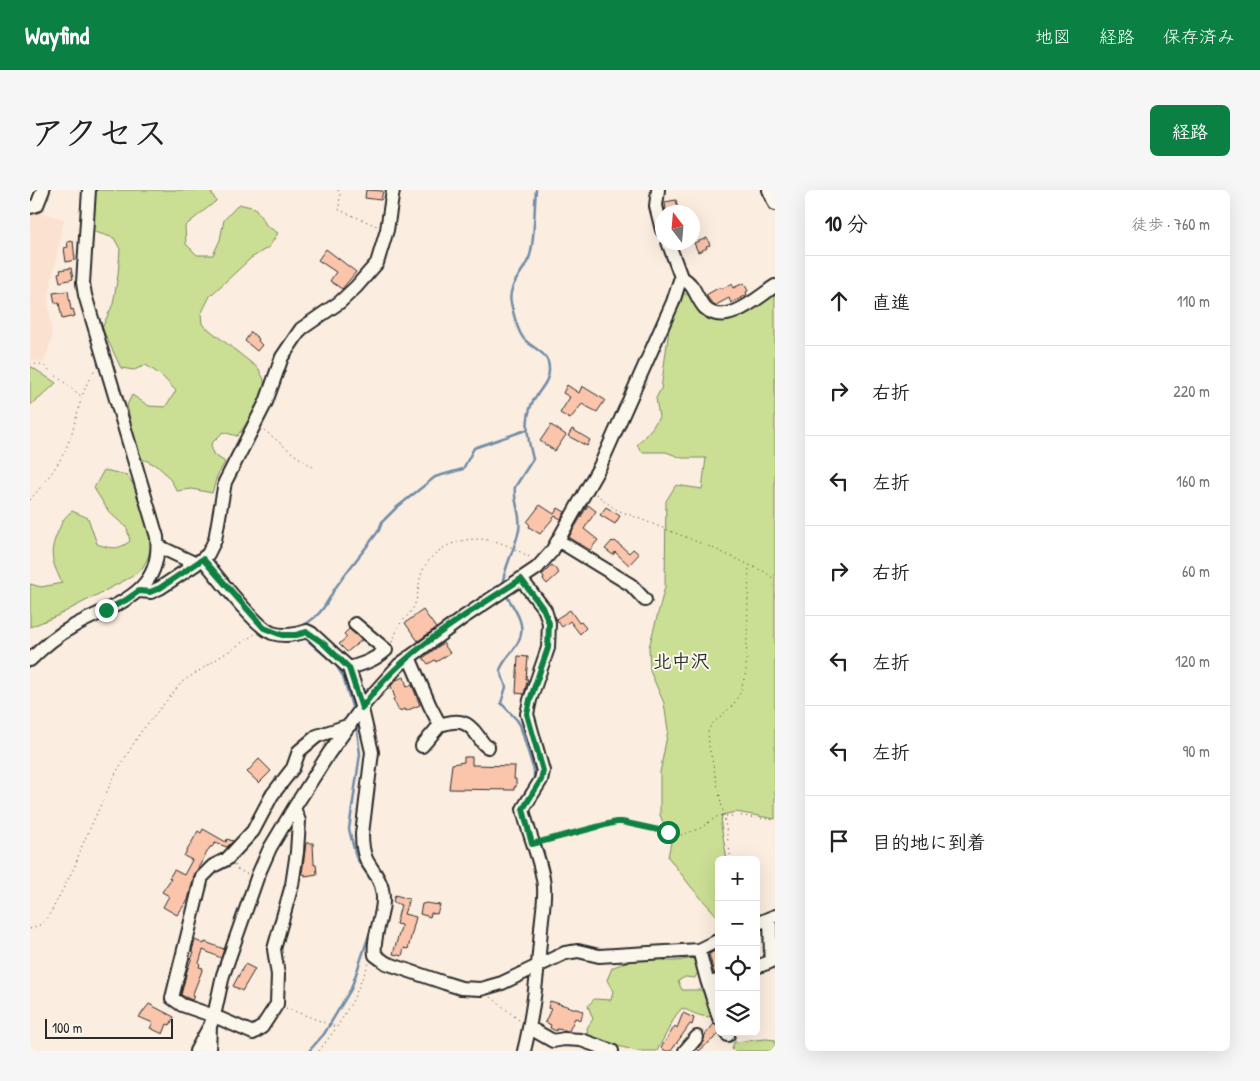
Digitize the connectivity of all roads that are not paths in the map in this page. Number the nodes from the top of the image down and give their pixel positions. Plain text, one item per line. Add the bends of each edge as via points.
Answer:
1 (43, 190) edge
2 (89, 190) edge
3 (393, 190) edge
4 (658, 190) edge
5 (769, 190) edge
6 (775, 204) edge
7 (656, 205) edge
8 (30, 206) edge
9 (671, 250) edge
10 (681, 277) junction
11 (775, 286) edge
12 (559, 541) junction
13 (158, 546) junction
14 (199, 562) junction
15 (521, 579) junction
16 (139, 591) junction
17 (645, 600) dead end
18 (354, 624) dead end
19 (410, 657) junction
20 (30, 660) edge
21 (349, 668) junction
22 (362, 708) junction
23 (350, 725) junction
24 (440, 726) junction
25 (422, 746) dead end
26 (488, 747) dead end
27 (294, 808) junction
28 (772, 917) edge
29 (760, 922) edge
30 (715, 942) edge
31 (698, 950) junction
32 (538, 966) junction
33 (760, 966) edge
34 (713, 980) edge
35 (715, 993) edge
36 (212, 1021) junction
37 (530, 1028) junction
38 (697, 1037) dead end
39 (196, 1051) edge
40 (209, 1051) edge
41 (524, 1051) edge
42 (612, 1051) edge
43 (685, 1051) edge

1 - 8 street via 38,205
2 - 13 street via 85,295
3 - 14 street via 387,230 377,263 340,302 301,329 282,357 266,402 225,482 212,548
4 - 7 street
5 - 6 street
9 - 10 street
10 - 11 street via 689,281 706,308 717,314 738,311
10 - 12 street via 600,466
12 - 15 street via 542,564
12 - 17 street via 631,585
13 - 14 street
13 - 16 street via 150,578
14 - 16 street via 160,588 150,592
14 - 21 street via 264,628 282,635 311,633
15 - 19 street
15 - 32 street via 544,610 549,623 548,648 527,714 543,771 523,809 543,876
16 - 20 street via 55,637
18 - 21 street via 386,650 370,661
19 - 22 street
19 - 24 street
21 - 22 street
22 - 23 street
22 - 32 street via 372,752 362,845 367,862 382,887 383,900 375,954 386,963 462,988 502,983
23 - 27 street
23 - 36 street via 317,736 299,752 293,768 272,795 253,831 227,859 202,877 172,998
24 - 25 street
24 - 26 street via 452,721 462,722
27 - 36 street via 258,875 223,975
27 - 36 street via 299,821 297,852 292,885 274,950 278,1004 262,1027 253,1033
28 - 29 street
28 - 33 street via 770,962
30 - 31 street
31 - 32 street via 599,956 578,951 565,953
31 - 34 street
32 - 37 street
34 - 35 street
36 - 39 street
36 - 40 street
37 - 41 street
37 - 42 street via 553,1041 581,1040
38 - 43 street

